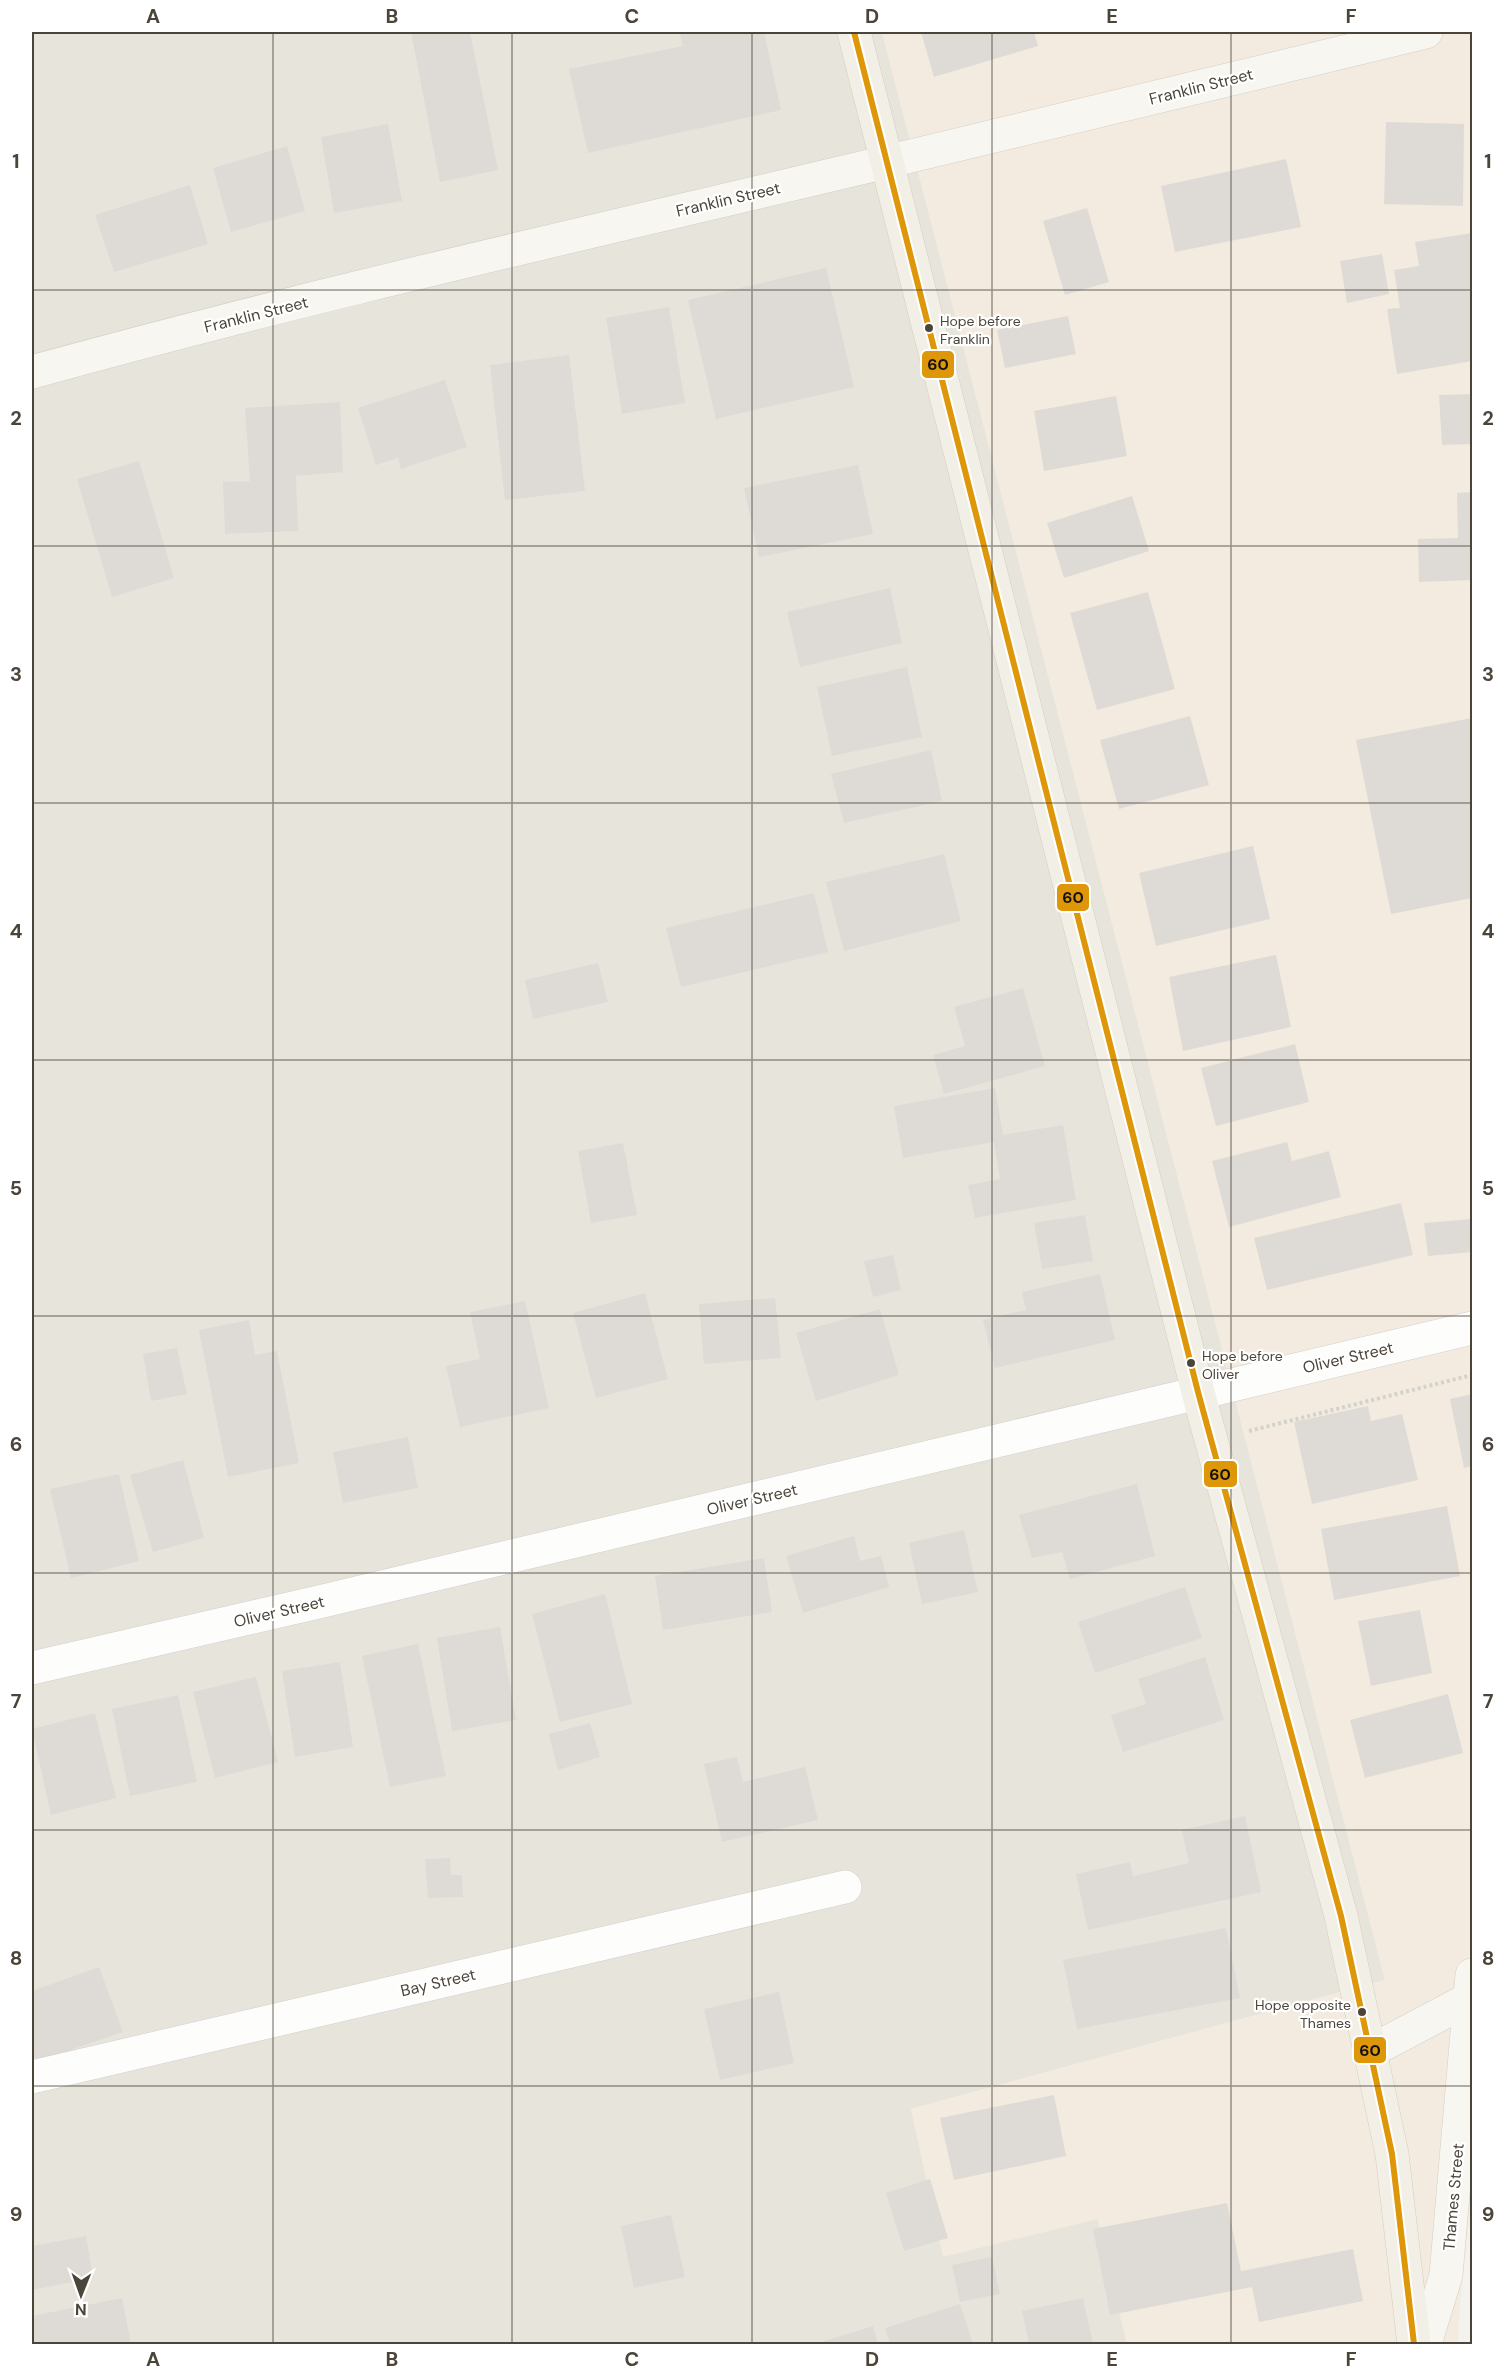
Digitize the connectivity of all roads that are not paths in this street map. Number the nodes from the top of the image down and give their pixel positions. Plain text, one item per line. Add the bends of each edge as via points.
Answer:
1 (854, 32) edge
2 (1426, 32) edge
3 (888, 162) junction
4 (32, 372) edge
5 (1473, 1328) edge
6 (1198, 1392) junction
7 (32, 1668) edge
8 (845, 1887) dead end
9 (1471, 1987) edge
10 (1371, 2051) junction
11 (32, 2077) edge
12 (1414, 2344) edge
13 (1425, 2344) edge

1 - 3 main road
2 - 3 street, Franklin Street
3 - 4 street, Franklin Street via 564,237
3 - 6 main road
5 - 6 street, Oliver Street
6 - 7 street, Oliver Street
6 - 10 main road via 1341,1916
8 - 11 street, Bay Street
9 - 10 street
9 - 13 street, Thames Street via 1446,2275
10 - 12 main road via 1392,2154

